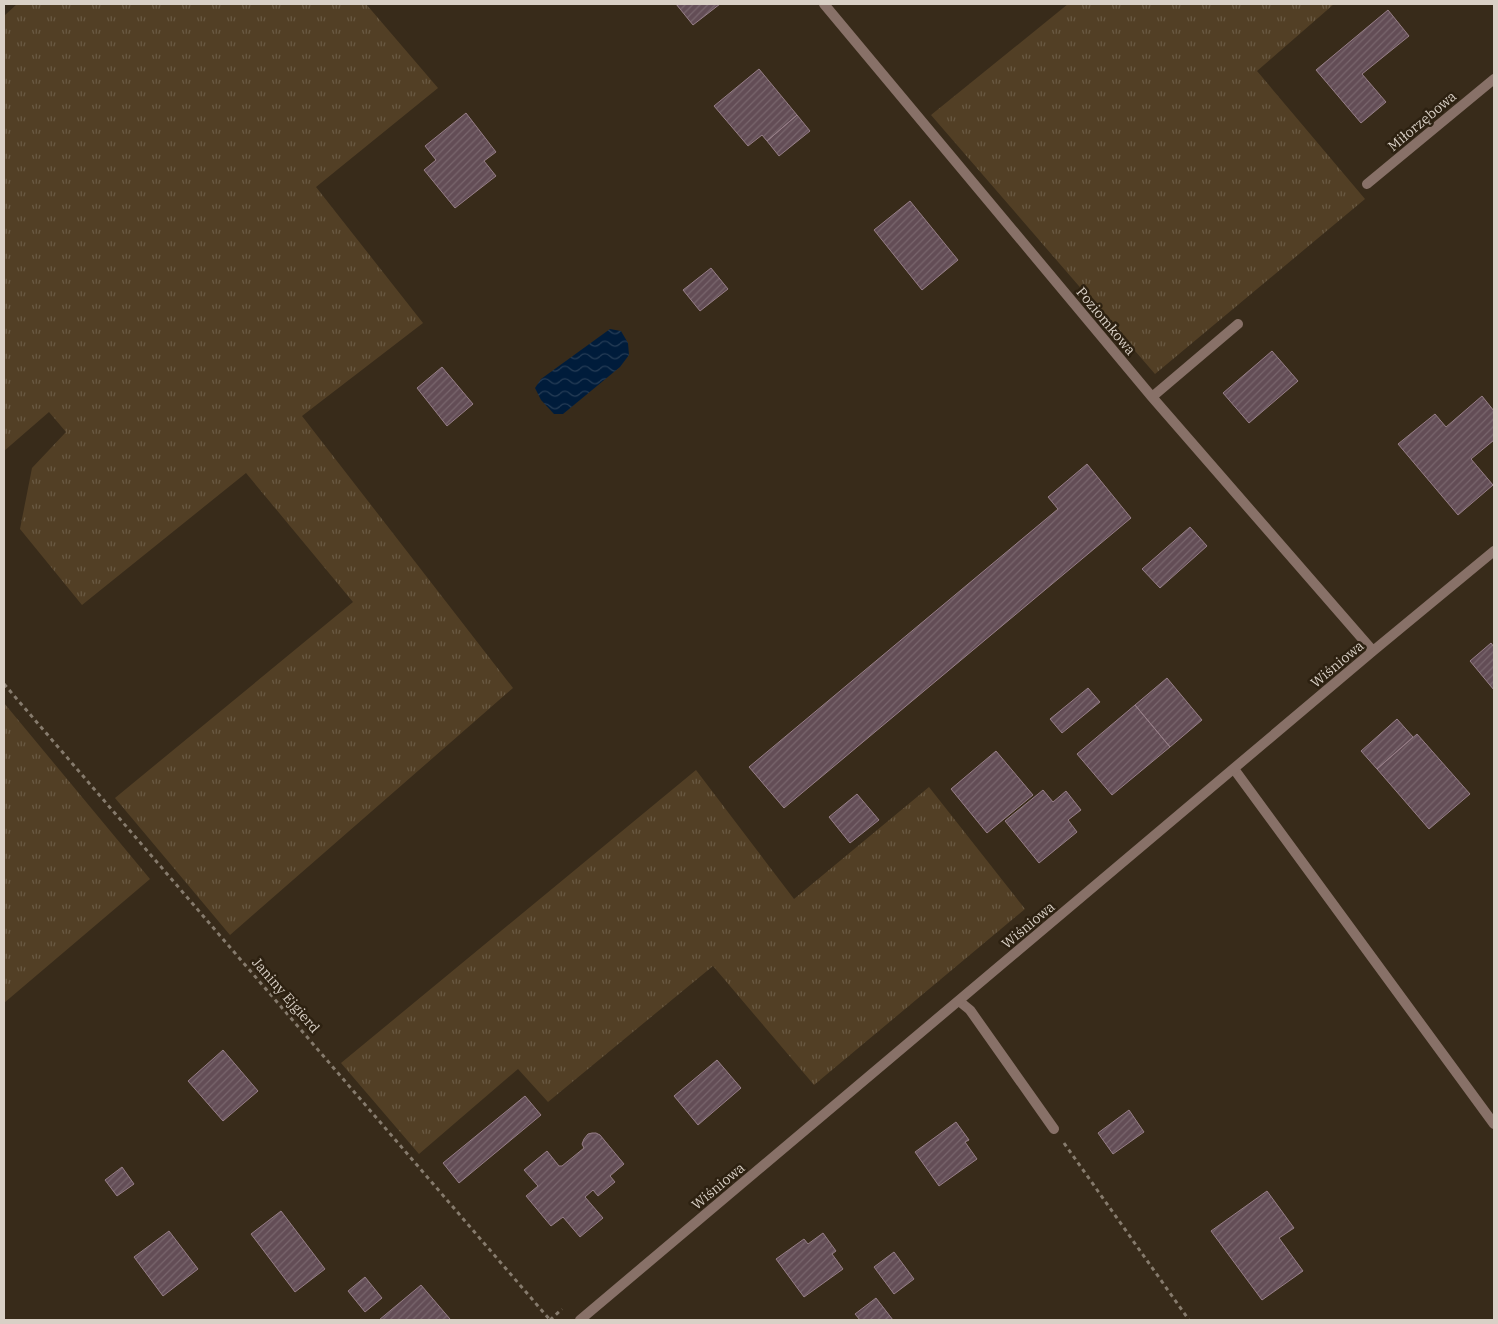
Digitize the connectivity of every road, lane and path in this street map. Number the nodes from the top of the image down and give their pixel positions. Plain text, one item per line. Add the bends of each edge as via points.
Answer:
1 (824, 4) edge
2 (1494, 79) edge
3 (1368, 184) dead end
4 (1238, 324) dead end
5 (1152, 397) junction
6 (1494, 551) edge
7 (1373, 651) junction
8 (4, 684) edge
9 (1234, 769) junction
10 (959, 1001) junction
11 (1494, 1124) edge
12 (1054, 1128) joint
13 (551, 1320) edge
14 (580, 1320) edge
15 (1189, 1320) edge

1 - 5 street, Poziomkowa
2 - 3 street, Miłorzębowa
4 - 5 street
5 - 7 street, Poziomkowa
6 - 7 street, Wiśniowa
7 - 9 street, Wiśniowa
8 - 13 path, Janiny Ejgierd
9 - 10 street, Wiśniowa
9 - 11 street
10 - 12 street via 970,1010
10 - 14 street, Wiśniowa
12 - 15 path

